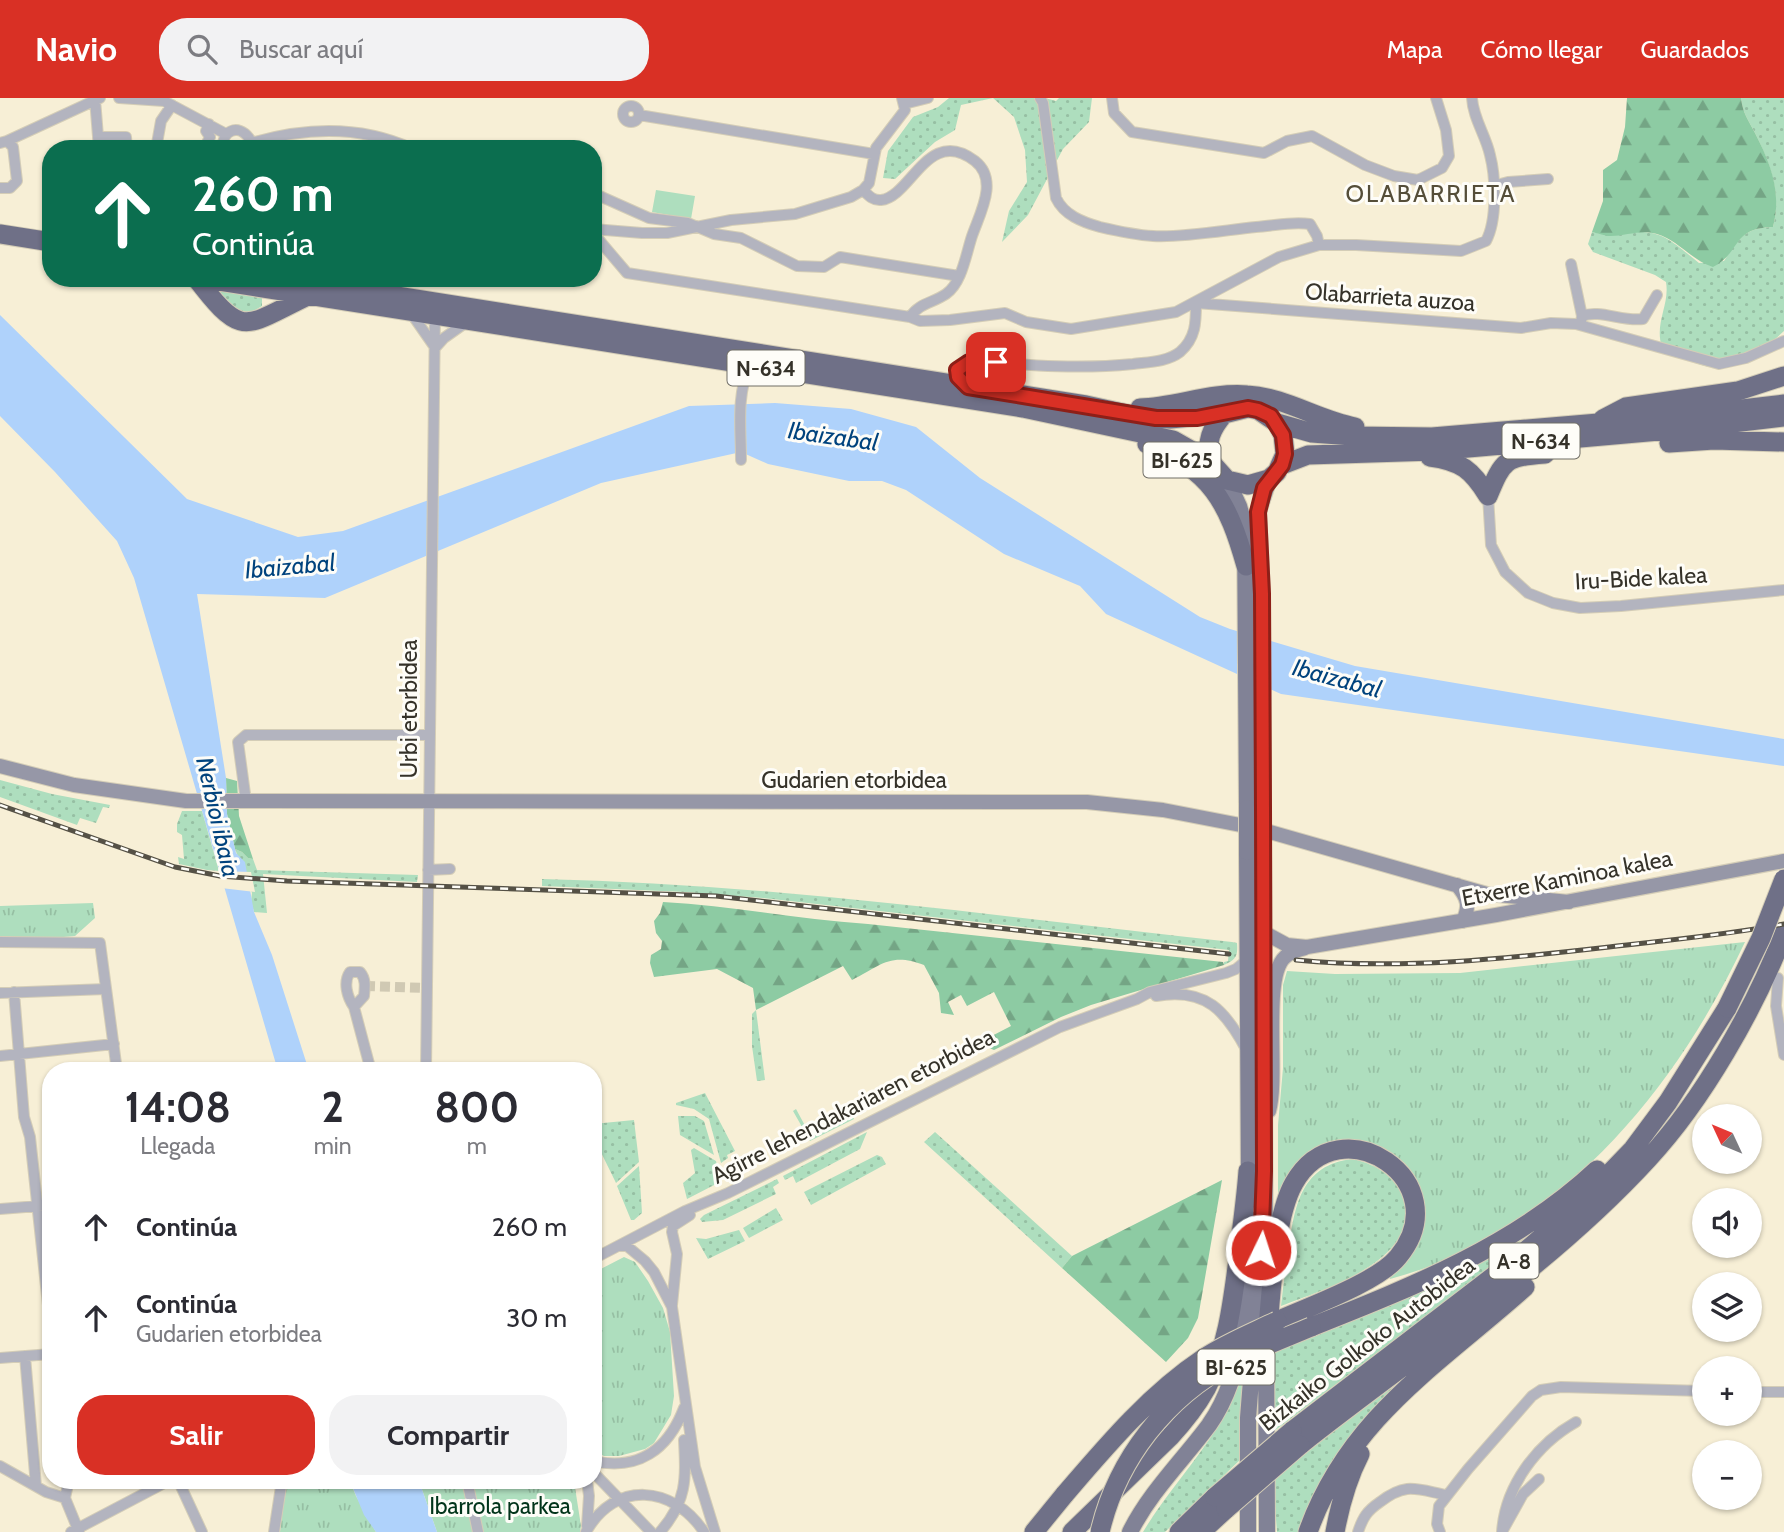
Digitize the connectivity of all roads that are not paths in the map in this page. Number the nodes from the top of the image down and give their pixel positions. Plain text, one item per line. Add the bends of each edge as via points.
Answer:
1 (119, 98) edge
2 (928, 98) edge
3 (1112, 98) edge
4 (1436, 98) edge
5 (1472, 98) edge
6 (95, 100) edge
7 (903, 101) edge
8 (1041, 101) edge
9 (172, 105) junction
10 (639, 115) dead end
11 (209, 124) junction
12 (226, 134) junction
13 (98, 137) junction
14 (98, 140) edge
15 (126, 140) edge
16 (156, 140) edge
17 (208, 140) edge
18 (223, 140) edge
19 (250, 140) edge
20 (266, 140) edge
21 (390, 140) edge
22 (4, 142) edge
23 (874, 154) junction
24 (1548, 179) dead end
25 (1493, 186) junction
26 (0, 188) edge
27 (863, 190) junction
28 (602, 198) edge
29 (696, 227) junction
30 (602, 231) edge
31 (0, 234) edge
32 (42, 241) edge
33 (602, 242) edge
34 (1319, 245) junction
35 (0, 247) edge
36 (42, 254) edge
37 (1571, 264) dead end
38 (959, 276) junction
39 (204, 287) edge
40 (263, 287) edge
41 (277, 287) edge
42 (327, 287) edge
43 (310, 295) junction
44 (1657, 295) dead end
45 (1196, 303) junction
46 (435, 309) junction
47 (410, 311) junction
48 (910, 317) junction
49 (1581, 320) junction
50 (255, 321) junction
51 (469, 321) junction
52 (1784, 341) edge
53 (435, 348) junction
54 (750, 365) junction
55 (1784, 376) edge
56 (962, 378) junction
57 (1784, 404) edge
58 (1086, 405) junction
59 (1224, 414) junction
60 (1063, 416) junction
61 (1784, 417) edge
62 (1277, 423) junction
63 (1598, 423) junction
64 (1682, 429) junction
65 (1784, 430) edge
66 (1413, 437) junction
67 (1784, 442) edge
68 (1398, 453) junction
69 (741, 460) dead end
70 (1210, 461) junction
71 (1504, 464) junction
72 (1464, 467) junction
73 (1275, 472) junction
74 (1227, 480) junction
75 (1488, 496) junction
76 (1246, 566) junction
77 (1784, 590) edge
78 (1254, 594) junction
79 (430, 735) junction
80 (0, 766) edge
81 (243, 801) junction
82 (429, 801) junction
83 (1255, 852) junction
84 (1784, 862) edge
85 (450, 869) dead end
86 (428, 870) junction
87 (1784, 879) edge
88 (1457, 885) junction
89 (1487, 894) junction
90 (1569, 902) junction
91 (1496, 915) junction
92 (1463, 921) junction
93 (1264, 932) junction
94 (1784, 933) edge
95 (0, 942) edge
96 (1307, 947) junction
97 (1248, 959) junction
98 (1778, 978) dead end
99 (106, 989) junction
100 (14, 992) junction
101 (0, 993) edge
102 (1136, 999) junction
103 (354, 1007) dead end
104 (114, 1044) junction
105 (1783, 1047) edge
106 (1248, 1052) junction
107 (20, 1054) junction
108 (1700, 1055) junction
109 (0, 1056) edge
110 (116, 1062) edge
111 (369, 1062) edge
112 (426, 1062) edge
113 (1264, 1125) junction
114 (1650, 1158) junction
115 (1248, 1171) junction
116 (728, 1193) junction
117 (36, 1206) junction
118 (42, 1206) edge
119 (0, 1209) edge
120 (1264, 1219) junction
121 (657, 1226) junction
122 (672, 1231) junction
123 (620, 1246) junction
124 (602, 1255) edge
125 (42, 1257) edge
126 (1445, 1270) junction
127 (672, 1307) junction
128 (1277, 1321) junction
129 (1447, 1353) junction
130 (42, 1355) edge
131 (1266, 1355) junction
132 (26, 1356) junction
133 (0, 1358) edge
134 (1692, 1391) edge
135 (1762, 1392) edge
136 (1784, 1392) edge
137 (684, 1409) junction
138 (1576, 1422) dead end
139 (1296, 1438) junction
140 (602, 1462) edge
141 (0, 1466) edge
142 (1539, 1479) dead end
143 (602, 1481) edge
144 (36, 1486) junction
145 (42, 1488) edge
146 (43, 1489) edge
147 (67, 1489) edge
148 (154, 1489) edge
149 (182, 1489) edge
150 (281, 1489) edge
151 (469, 1489) edge
152 (588, 1489) edge
153 (1447, 1495) junction
154 (65, 1498) junction
155 (620, 1500) junction
156 (1220, 1503) junction
157 (680, 1505) junction
158 (76, 1531) edge
159 (202, 1532) edge
160 (274, 1532) edge
161 (478, 1532) edge
162 (586, 1532) edge
163 (651, 1532) edge
164 (660, 1532) edge
165 (704, 1532) edge
166 (715, 1532) edge
167 (1036, 1532) edge
168 (1072, 1532) edge
169 (1100, 1532) edge
170 (1130, 1532) edge
171 (1179, 1532) edge
172 (1201, 1532) edge
173 (1248, 1532) edge
174 (1267, 1532) edge
175 (1308, 1532) edge
176 (1335, 1532) edge
177 (1358, 1532) edge
178 (1440, 1532) edge
179 (1502, 1532) edge

1 - 9 street
2 - 7 street
3 - 4 street via 1114,113 1132,132 1264,153 1287,141 1312,136 1365,165 1418,180 1442,168 1449,156
5 - 25 street, Olabarrieta auzoa via 1490,154
6 - 13 street
6 - 22 street
7 - 23 street via 905,110
8 - 34 street, Olabarrieta auzoa via 1056,198 1060,208 1074,217 1155,236 1294,221 1310,224
9 - 11 street
9 - 16 street
10 - 23 street
11 - 12 street
11 - 17 street
12 - 18 street
12 - 19 street via 242,130
13 - 14 street
13 - 15 street
20 - 21 street via 279,135 352,131
22 - 26 street via 13,147 17,181 10,188
23 - 27 street via 869,183
24 - 25 street
25 - 34 street, Olabarrieta auzoa via 1492,230 1486,242 1475,247 1461,251
27 - 29 street via 795,214
27 - 38 street via 870,198 881,200 893,195 939,154 966,154 980,165 988,187
28 - 29 street via 649,218
29 - 30 street via 667,233
29 - 38 street via 741,238 797,266 824,267 840,257
31 - 32 highway
33 - 48 street, Olabarrieta auzoa via 627,273
34 - 45 street, Olabarrieta auzoa via 1279,257
35 - 36 highway
37 - 49 street
38 - 48 street via 946,294
39 - 50 highway via 230,317 240,323
40 - 50 highway via 270,304
41 - 43 highway, N-634
42 - 46 highway, N-634
43 - 47 highway, N-634
43 - 50 highway
44 - 49 street via 1643,319 1589,313
45 - 48 street, Olabarrieta auzoa via 1176,312 1072,329 1026,322 1005,313 950,320
45 - 49 street, Olabarrieta auzoa via 1521,328
45 - 56 street via 1196,329 1180,352 1168,358 1069,368 969,362
46 - 47 highway, N-634
46 - 51 highway, N-634
46 - 53 street, Urbi etorbidea
46 - 56 highway, N-634 via 936,382
47 - 53 street
49 - 52 street via 1719,365
51 - 53 street
51 - 54 highway, N-634
53 - 79 street, Urbi etorbidea
54 - 60 highway, N-634
54 - 69 street via 740,397
55 - 63 highway via 1738,391 1626,407
56 - 58 highway, N-634
57 - 63 highway, N-634
58 - 59 highway, N-634 via 1170,419
58 - 66 highway, N-634 via 1151,407 1246,394 1335,422
59 - 62 highway, N-634 via 1248,408
59 - 70 highway via 1209,436
60 - 70 highway, N-634 via 1174,440
60 - 76 highway, BI-625 via 1144,443 1186,463 1221,500
61 - 64 highway, N-634
62 - 66 highway, N-634 via 1312,433
62 - 73 highway via 1285,454
63 - 66 highway, N-634
64 - 65 highway
64 - 68 highway, N-634
67 - 71 highway via 1642,445 1521,456
68 - 72 highway via 1440,458
68 - 73 highway, N-634 via 1308,455
70 - 74 highway, N-634
71 - 72 highway
71 - 75 highway
72 - 75 highway
73 - 74 highway, N-634 via 1248,485
73 - 78 main road, BI-625 via 1260,500
74 - 76 main road, BI-625 via 1245,527
75 - 77 street, Iru-Bide kalea via 1492,545 1505,572 1528,593 1553,603 1607,607
76 - 78 main road, BI-625
78 - 83 main road, BI-625, bridge
79 - 81 street via 246,735 238,742
79 - 82 street, Urbi etorbidea
80 - 81 street, Gudarien etorbidea via 118,793 186,801
81 - 82 street, Gudarien etorbidea
82 - 86 street, Urbi etorbidea
82 - 88 street, Gudarien etorbidea via 1087,802 1163,810 1256,828
83 - 93 main road, BI-625
83 - 97 main road, BI-625
84 - 90 street, Etxerre Kaminoa kalea
85 - 86 street
86 - 112 street, Urbi etorbidea
87 - 108 highway, Bizkaiko Golkoko Autobidea / A-8, bridge via 1761,938
88 - 89 street, Gudarien etorbidea
88 - 92 street via 1467,898
89 - 90 street, Gudarien etorbidea
89 - 91 street
90 - 91 street, Etxerre Kaminoa kalea
91 - 92 street, Etxerre Kaminoa kalea
92 - 96 street, Etxerre Kaminoa kalea
93 - 96 street via 1287,945
93 - 113 main road, BI-625
94 - 114 highway, Bizkaiko Golkoko Autobidea / A-8 via 1712,1073
95 - 99 street via 100,943
96 - 113 street via 1286,956 1275,976 1273,1088
97 - 102 street, Agirre lehendakariaren etorbidea via 1226,973
97 - 106 main road, BI-625
98 - 105 street via 1776,1006
99 - 100 street
99 - 104 street
100 - 101 street
100 - 107 street
102 - 106 street, Agirre lehendakariaren etorbidea via 1179,994 1208,1001 1232,1024
102 - 116 street, Agirre lehendakariaren etorbidea via 1060,1027
103 - 111 street
104 - 107 street
104 - 110 street
106 - 115 main road, BI-625
107 - 109 street
107 - 117 street
108 - 126 highway via 1627,1141 1587,1179 1545,1213
108 - 139 highway, Bizkaiko Golkoko Autobidea / A-8 via 1633,1149 1579,1205
113 - 120 main road, BI-625
114 - 129 highway via 1589,1230
114 - 139 highway, Bizkaiko Golkoko Autobidea / A-8 via 1588,1220 1527,1271
115 - 168 highway via 1231,1310 1207,1387 1170,1437
115 - 170 main road, BI-625 via 1250,1254 1236,1369 1210,1423
116 - 121 street, Agirre lehendakariaren etorbidea
116 - 122 street via 673,1226
117 - 118 street
117 - 119 street
117 - 125 street
120 - 131 main road, BI-625
120 - 173 main road via 1248,1418
121 - 122 street
121 - 123 street, Agirre lehendakariaren etorbidea
122 - 127 street via 677,1254
123 - 124 street, Agirre lehendakariaren etorbidea
123 - 127 street via 627,1246 645,1261
126 - 128 highway
126 - 169 highway, bridge via 1230,1363 1200,1382 1144,1436 1121,1475
127 - 137 street
128 - 131 highway via 1372,1278 1399,1257 1416,1223 1415,1205 1403,1175 1385,1159 1360,1150 1338,1150 1307,1166 1293,1185 1280,1233
128 - 167 highway, bridge via 1206,1357 1169,1385 1126,1426
129 - 175 highway via 1367,1427 1333,1478
129 - 176 highway via 1391,1411 1363,1448
130 - 132 street
131 - 174 main road, BI-625
132 - 133 street
132 - 144 street
134 - 153 street via 1541,1390 1522,1405
135 - 136 street
137 - 140 street via 655,1451 627,1464
137 - 157 street via 686,1469
137 - 166 street via 695,1467
138 - 179 street via 1557,1434 1522,1473 1503,1513
139 - 156 highway, Bizkaiko Golkoko Autobidea / A-8, bridge
141 - 144 street
142 - 179 street via 1523,1493
143 - 155 street
144 - 145 street
146 - 154 street
147 - 154 street
148 - 158 street
149 - 159 street
150 - 160 street
151 - 161 street
152 - 162 street
153 - 177 street via 1396,1489 1365,1513
153 - 178 street via 1437,1516
154 - 158 street
155 - 157 street via 639,1494
155 - 162 street via 594,1518
155 - 163 street
156 - 171 highway, Bizkaiko Golkoko Autobidea / A-8
156 - 172 highway, Bizkaiko Golkoko Autobidea / A-8
157 - 164 street
157 - 165 street

